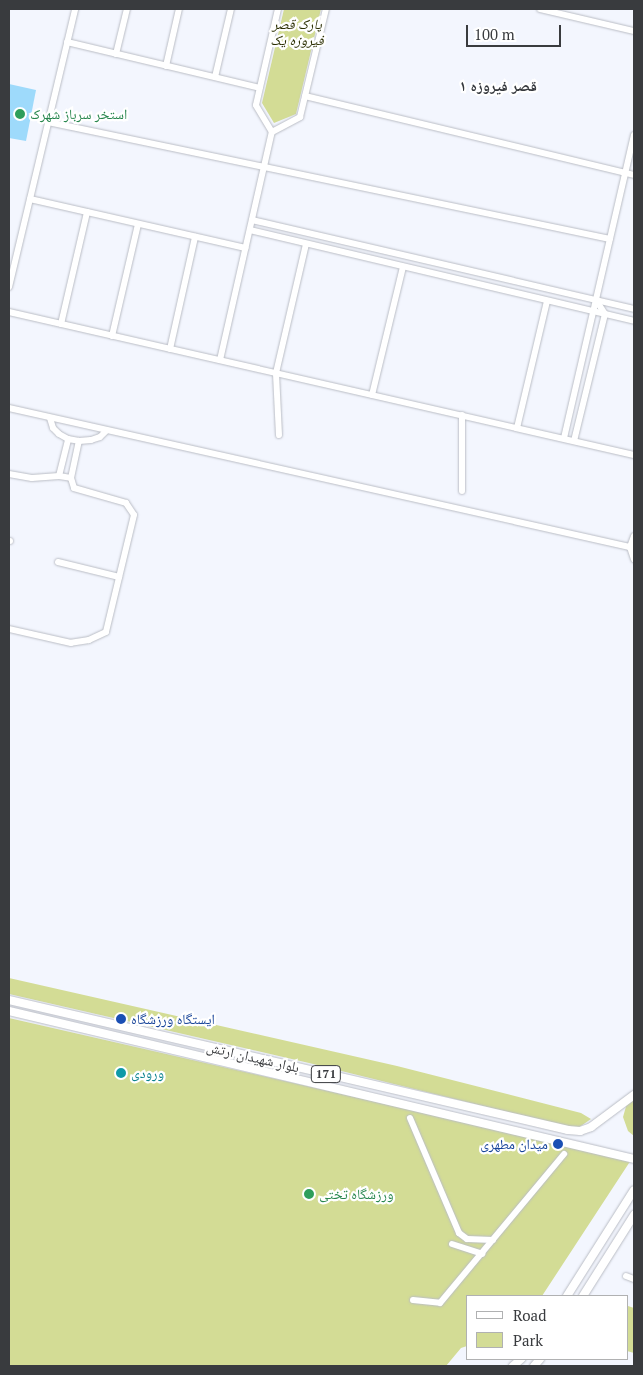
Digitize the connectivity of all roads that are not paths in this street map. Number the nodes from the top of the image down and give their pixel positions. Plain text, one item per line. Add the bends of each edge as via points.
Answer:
1 (75, 9) edge
2 (127, 9) edge
3 (179, 9) edge
4 (231, 9) edge
5 (278, 9) edge
6 (326, 9) edge
7 (540, 9) edge
8 (634, 31) edge
9 (67, 42) junction
10 (116, 54) junction
11 (166, 66) junction
12 (215, 77) junction
13 (260, 88) junction
14 (305, 96) junction
15 (48, 122) junction
16 (272, 132) junction
17 (634, 135) edge
18 (264, 167) junction
19 (626, 173) junction
20 (634, 175) edge
21 (30, 199) junction
22 (87, 212) junction
23 (252, 220) junction
24 (138, 224) junction
25 (250, 230) junction
26 (196, 237) junction
27 (610, 239) junction
28 (306, 244) junction
29 (246, 248) junction
30 (403, 267) junction
31 (9, 287) edge
32 (596, 300) junction
33 (547, 301) junction
34 (634, 309) edge
35 (9, 312) edge
36 (593, 312) junction
37 (604, 314) junction
38 (634, 321) edge
39 (61, 324) junction
40 (112, 336) junction
41 (170, 349) junction
42 (220, 360) junction
43 (276, 373) junction
44 (372, 395) junction
45 (9, 408) edge
46 (462, 415) junction
47 (50, 418) junction
48 (517, 428) junction
49 (106, 431) junction
50 (279, 435) dead end
51 (564, 438) junction
52 (68, 439) junction
53 (574, 440) junction
54 (79, 441) junction
55 (634, 455) edge
56 (9, 474) edge
57 (59, 476) junction
58 (71, 478) junction
59 (462, 491) dead end
60 (634, 536) edge
61 (630, 546) junction
62 (634, 559) edge
63 (58, 562) dead end
64 (119, 577) junction
65 (9, 629) edge
66 (9, 1000) edge
67 (9, 1011) edge
68 (634, 1095) edge
69 (410, 1118) dead end
70 (564, 1154) dead end
71 (634, 1159) edge
72 (634, 1190) edge
73 (634, 1215) edge
74 (493, 1240) junction
75 (452, 1244) dead end
76 (482, 1254) junction
77 (626, 1276) dead end
78 (634, 1279) edge
79 (568, 1295) edge
80 (584, 1295) edge
81 (412, 1300) dead end

1 - 9 street
2 - 10 street
3 - 11 street
4 - 12 street
5 - 13 street
6 - 14 street
7 - 8 street
9 - 10 street
9 - 15 street
10 - 11 street
11 - 12 street
12 - 13 street
13 - 16 street via 256,105
14 - 16 street via 300,117
14 - 19 street
15 - 18 street
15 - 21 street
16 - 18 street
17 - 19 street
18 - 23 street
18 - 27 street
19 - 20 street
19 - 27 street
21 - 22 street
21 - 31 street
22 - 24 street
22 - 39 street
23 - 25 street
23 - 32 street
24 - 26 street
24 - 40 street
25 - 28 street
25 - 29 street
26 - 29 street
26 - 41 street
27 - 32 street
28 - 30 street
28 - 43 street
29 - 42 street
30 - 33 street
30 - 44 street
32 - 34 street
32 - 36 street
32 - 37 street
33 - 36 street
33 - 48 street
35 - 39 street
36 - 37 street
36 - 51 street
37 - 38 street
37 - 53 street
39 - 40 street
40 - 41 street
41 - 42 street
42 - 43 street
43 - 44 street
43 - 50 street
44 - 46 street
45 - 47 street
46 - 48 street
46 - 59 street
47 - 49 street
47 - 52 street via 53,428
48 - 51 street
49 - 54 street via 100,437
49 - 61 street
51 - 53 street
52 - 54 street
52 - 57 street
53 - 55 street
54 - 58 street
56 - 57 street via 32,478
57 - 58 street
58 - 64 street via 74,488 126,503 134,515
60 - 61 street
61 - 62 street
63 - 64 street
64 - 65 street via 106,632 89,640 71,643
66 - 68 main road, بلوار شهیدان ارتش / 171 via 568,1130 580,1131 591,1127
67 - 71 main road, بلوار شهیدان ارتش / 171
69 - 74 street via 459,1233 467,1239
70 - 74 street
72 - 79 main road
73 - 80 main road
74 - 76 street
75 - 76 street
76 - 81 street via 440,1303
77 - 78 street

